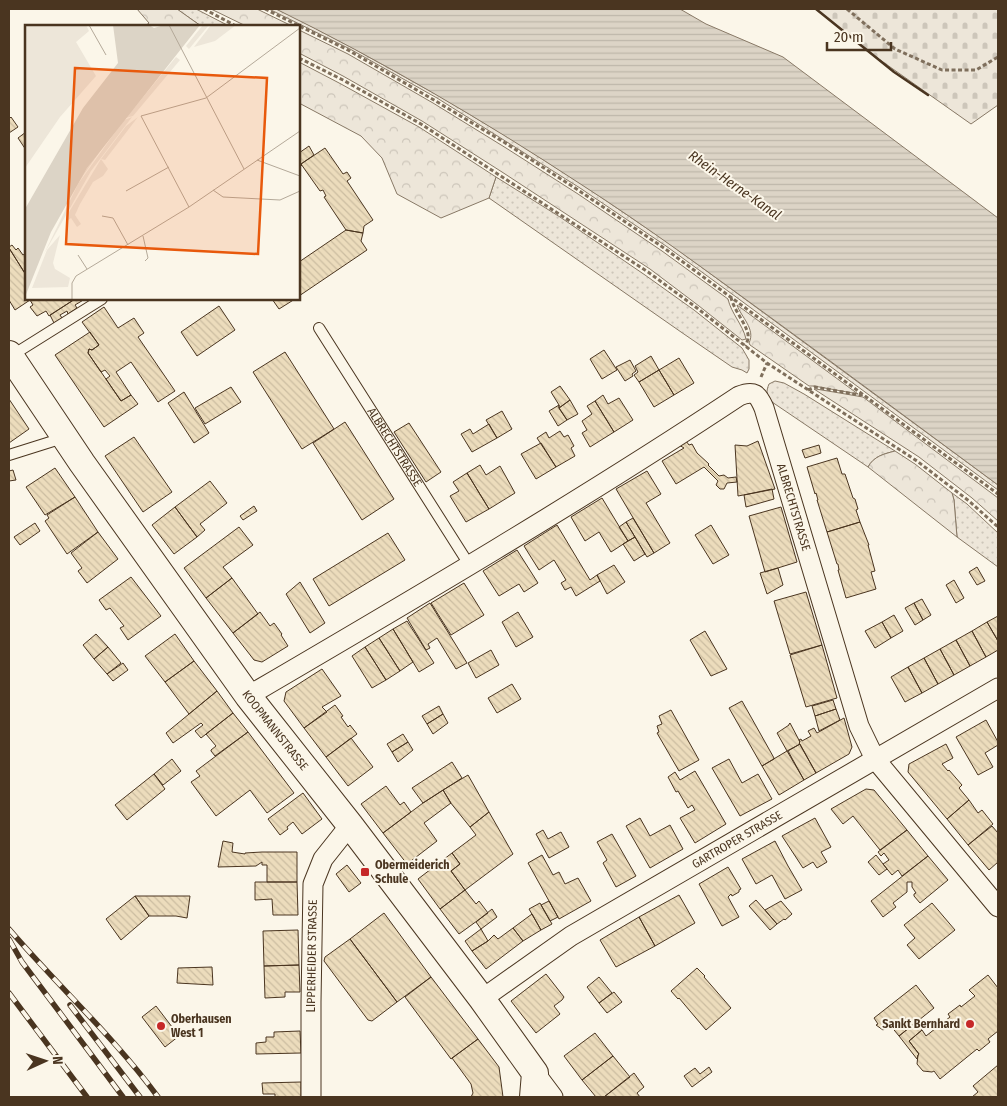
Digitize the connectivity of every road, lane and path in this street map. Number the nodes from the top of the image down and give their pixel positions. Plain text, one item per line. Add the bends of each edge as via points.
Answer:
1 (204, 9) edge
2 (265, 9) edge
3 (846, 9) edge
4 (234, 25) edge
5 (297, 25) edge
6 (300, 26) edge
7 (998, 57) edge
8 (300, 58) edge
9 (731, 297) junction
10 (100, 300) edge
11 (318, 328) dead end
12 (745, 346) junction
13 (10, 355) edge
14 (808, 390) junction
15 (864, 394) junction
16 (65, 437) junction
17 (9, 454) edge
18 (998, 494) edge
19 (998, 527) edge
20 (470, 566) junction
21 (998, 688) edge
22 (248, 696) junction
23 (875, 759) junction
24 (350, 825) junction
25 (998, 907) edge
26 (482, 999) junction
27 (534, 1085) edge
28 (311, 1097) edge
29 (553, 1097) edge

1 - 4 path
2 - 5 path
3 - 7 path via 895,49 942,70 976,70
6 - 9 path via 348,50 499,139 664,248
8 - 12 path via 421,124 648,272
9 - 12 path via 748,332
9 - 15 path
10 - 13 lane
11 - 20 lane, ALBRECHTSTRASSE
12 - 14 path
13 - 16 street, KOOPMANNSTRASSE
14 - 15 path via 815,387
14 - 19 path via 917,461
15 - 18 path
16 - 17 lane
16 - 22 street, KOOPMANNSTRASSE
20 - 22 street, ALBRECHTSTRASSE
20 - 23 street, ALBRECHTSTRASSE via 739,396 754,393 764,408 859,726
21 - 23 street, GARTROPER STRASSE
22 - 24 street, KOOPMANNSTRASSE
23 - 25 street, ALBRECHTSTRASSE
23 - 26 street, GARTROPER STRASSE via 571,936
24 - 26 street, KOOPMANNSTRASSE
24 - 28 street, LIPPERHEIDER STRASSE via 324,859 313,884
26 - 27 street, KOOPMANNSTRASSE
27 - 29 street, KOOPMANNSTRASSE

